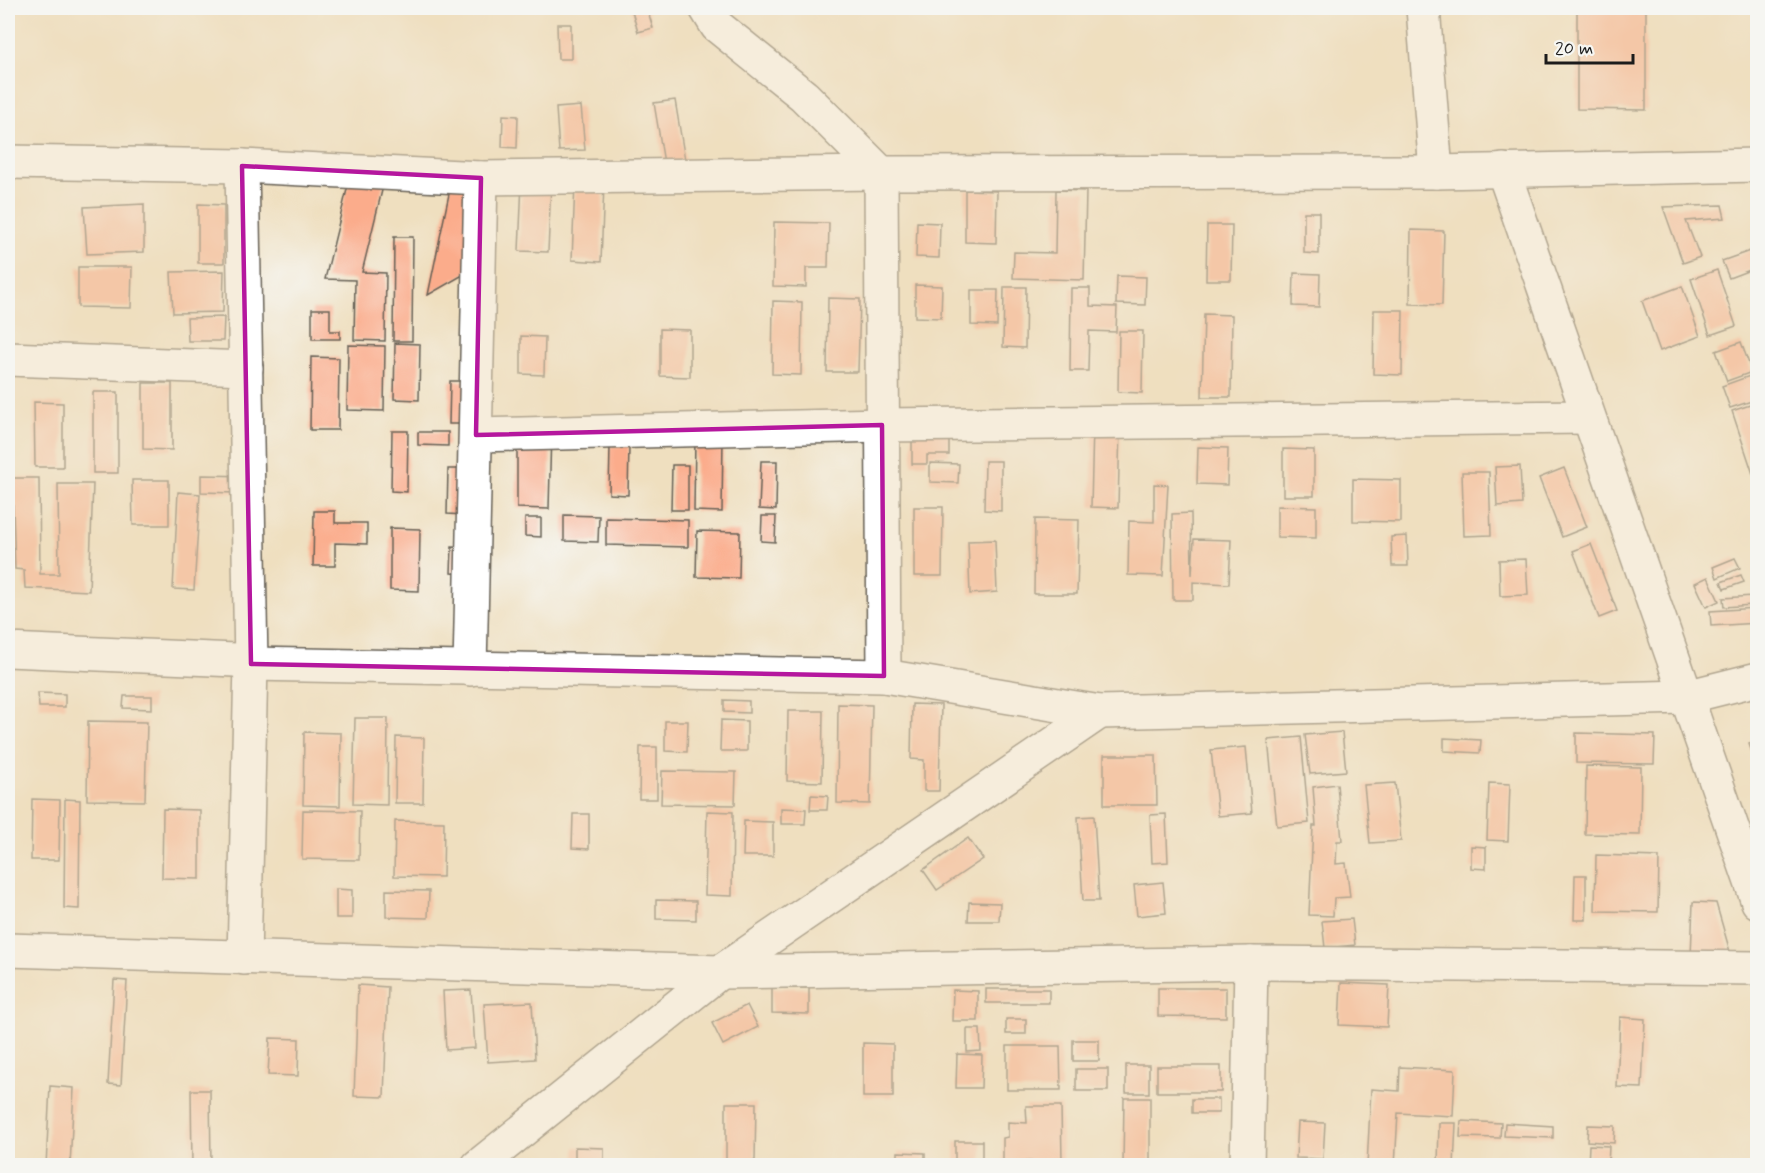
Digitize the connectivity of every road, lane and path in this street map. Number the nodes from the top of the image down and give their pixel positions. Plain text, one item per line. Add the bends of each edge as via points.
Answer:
1 (706, 8) edge
2 (1423, 8) edge
3 (8, 162) edge
4 (1758, 165) edge
5 (242, 166) junction
6 (1503, 170) junction
7 (1436, 172) junction
8 (881, 173) junction
9 (481, 178) junction
10 (8, 359) edge
11 (246, 368) junction
12 (1588, 417) junction
13 (882, 424) junction
14 (476, 435) junction
15 (8, 650) edge
16 (251, 664) junction
17 (470, 669) junction
18 (884, 676) junction
19 (1758, 679) edge
20 (1686, 697) junction
21 (1100, 712) junction
22 (1758, 902) edge
23 (8, 950) edge
24 (244, 958) junction
25 (1251, 963) junction
26 (1758, 968) edge
27 (720, 972) junction
28 (478, 1166) edge
29 (1247, 1166) edge

1 - 8 street via 717,26 804,96
2 - 7 street
3 - 5 street
4 - 6 street
5 - 9 street
5 - 11 street
6 - 7 street
6 - 12 street
7 - 8 street
8 - 9 street
8 - 13 street
9 - 14 street
10 - 11 street
11 - 16 street
12 - 13 street
12 - 20 street
13 - 14 street
13 - 18 street
14 - 17 street
15 - 16 street via 235,660
16 - 17 street
16 - 24 street
17 - 18 street
18 - 21 street
19 - 20 street
20 - 21 street
20 - 22 street
21 - 27 street
23 - 24 street
24 - 27 street
25 - 26 street
25 - 27 street
25 - 29 street
27 - 28 street

